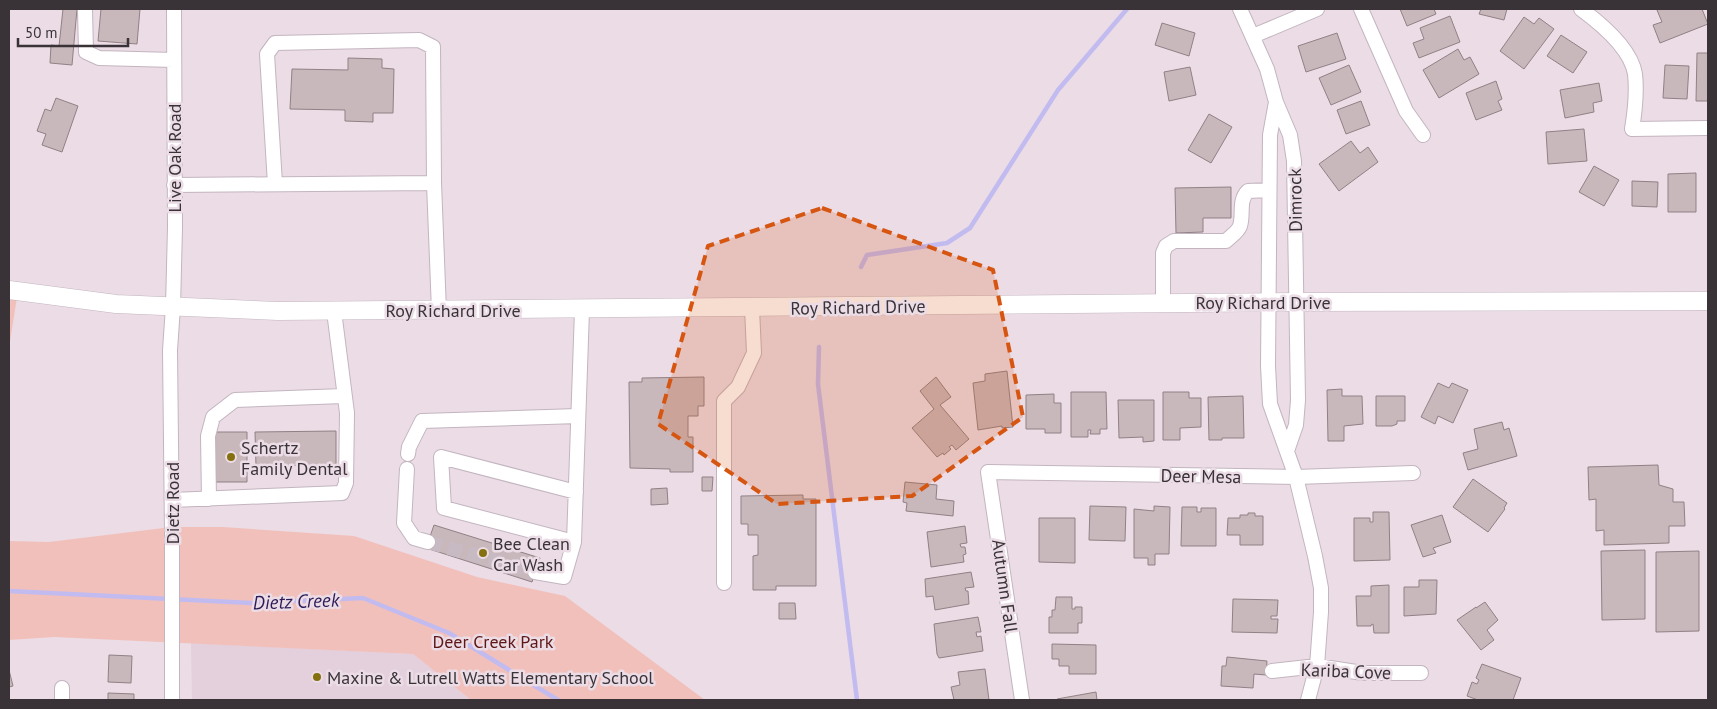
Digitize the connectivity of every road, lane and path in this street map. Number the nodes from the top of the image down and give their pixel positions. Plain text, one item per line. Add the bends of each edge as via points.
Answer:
1 (85, 9) edge
2 (174, 9) edge
3 (1240, 9) edge
4 (1317, 9) edge
5 (1361, 9) edge
6 (1581, 9) edge
7 (1253, 36) junction
8 (174, 60) junction
9 (1276, 102) junction
10 (1708, 128) edge
11 (1423, 135) dead end
12 (434, 183) junction
13 (275, 184) junction
14 (174, 185) junction
15 (1269, 190) junction
16 (9, 290) edge
17 (1708, 301) edge
18 (1268, 302) junction
19 (1297, 302) junction
20 (1163, 303) junction
21 (173, 307) junction
22 (752, 308) junction
23 (439, 310) junction
24 (582, 310) junction
25 (334, 311) junction
26 (344, 396) junction
27 (578, 416) junction
28 (1287, 451) junction
29 (408, 454) dead end
30 (407, 469) dead end
31 (988, 472) joint
32 (1413, 473) dead end
33 (1296, 478) junction
34 (576, 492) junction
35 (209, 499) junction
36 (172, 500) junction
37 (428, 542) tunnel mouth
38 (574, 542) junction
39 (535, 572) tunnel mouth
40 (724, 583) dead end
41 (1317, 666) junction
42 (1272, 671) dead end
43 (1421, 673) dead end
44 (172, 700) edge
45 (1022, 700) edge
46 (1308, 700) edge

1 - 8 street via 86,52 99,58
2 - 8 street, Live Oak Road
3 - 7 street, Dimrock
4 - 7 street
5 - 11 street via 1406,111
6 - 10 street via 1613,36 1629,58 1635,73 1632,129
7 - 9 street, Dimrock
8 - 14 street, Live Oak Road
9 - 15 street, Dimrock via 1270,135
9 - 19 street, Dimrock via 1290,135 1294,161
12 - 13 street
12 - 13 street via 434,46 419,40 275,43 268,54
12 - 23 street
13 - 14 street
14 - 21 street, Live Oak Road
15 - 18 street, Dimrock
15 - 20 street via 1248,191 1244,195 1238,230 1226,241 1174,241 1166,246 1163,253
16 - 21 main road, Roy Richard Drive via 116,304
17 - 19 main road, Roy Richard Drive
18 - 19 main road, Roy Richard Drive
18 - 20 main road, Roy Richard Drive
18 - 28 street, Dimrock via 1270,404
19 - 28 street, Dimrock via 1298,400 1296,425
20 - 22 main road, Roy Richard Drive
21 - 25 main road, Roy Richard Drive
21 - 36 street, Dietz Road via 170,350
22 - 24 main road, Roy Richard Drive
22 - 40 street via 754,354 738,387 724,401
23 - 24 main road, Roy Richard Drive
23 - 25 main road, Roy Richard Drive
24 - 27 street
25 - 26 street
26 - 35 street via 235,400 213,417 208,436
26 - 35 street via 347,413 346,483 342,493
27 - 29 street via 422,421
27 - 34 street
28 - 33 street, Dimrock
30 - 37 street via 404,522 414,538
31 - 33 street, Deer Mesa
31 - 45 street, Autumn Fall
32 - 33 street, Deer Mesa
33 - 41 street, Dimrock via 1321,588
34 - 38 street
34 - 38 street via 441,457 444,508
35 - 36 street
36 - 44 street, Dietz Road
38 - 39 street via 564,577
41 - 42 street, Kariba Cove
41 - 43 street, Kariba Cove via 1363,673
41 - 46 street, Dimrock

